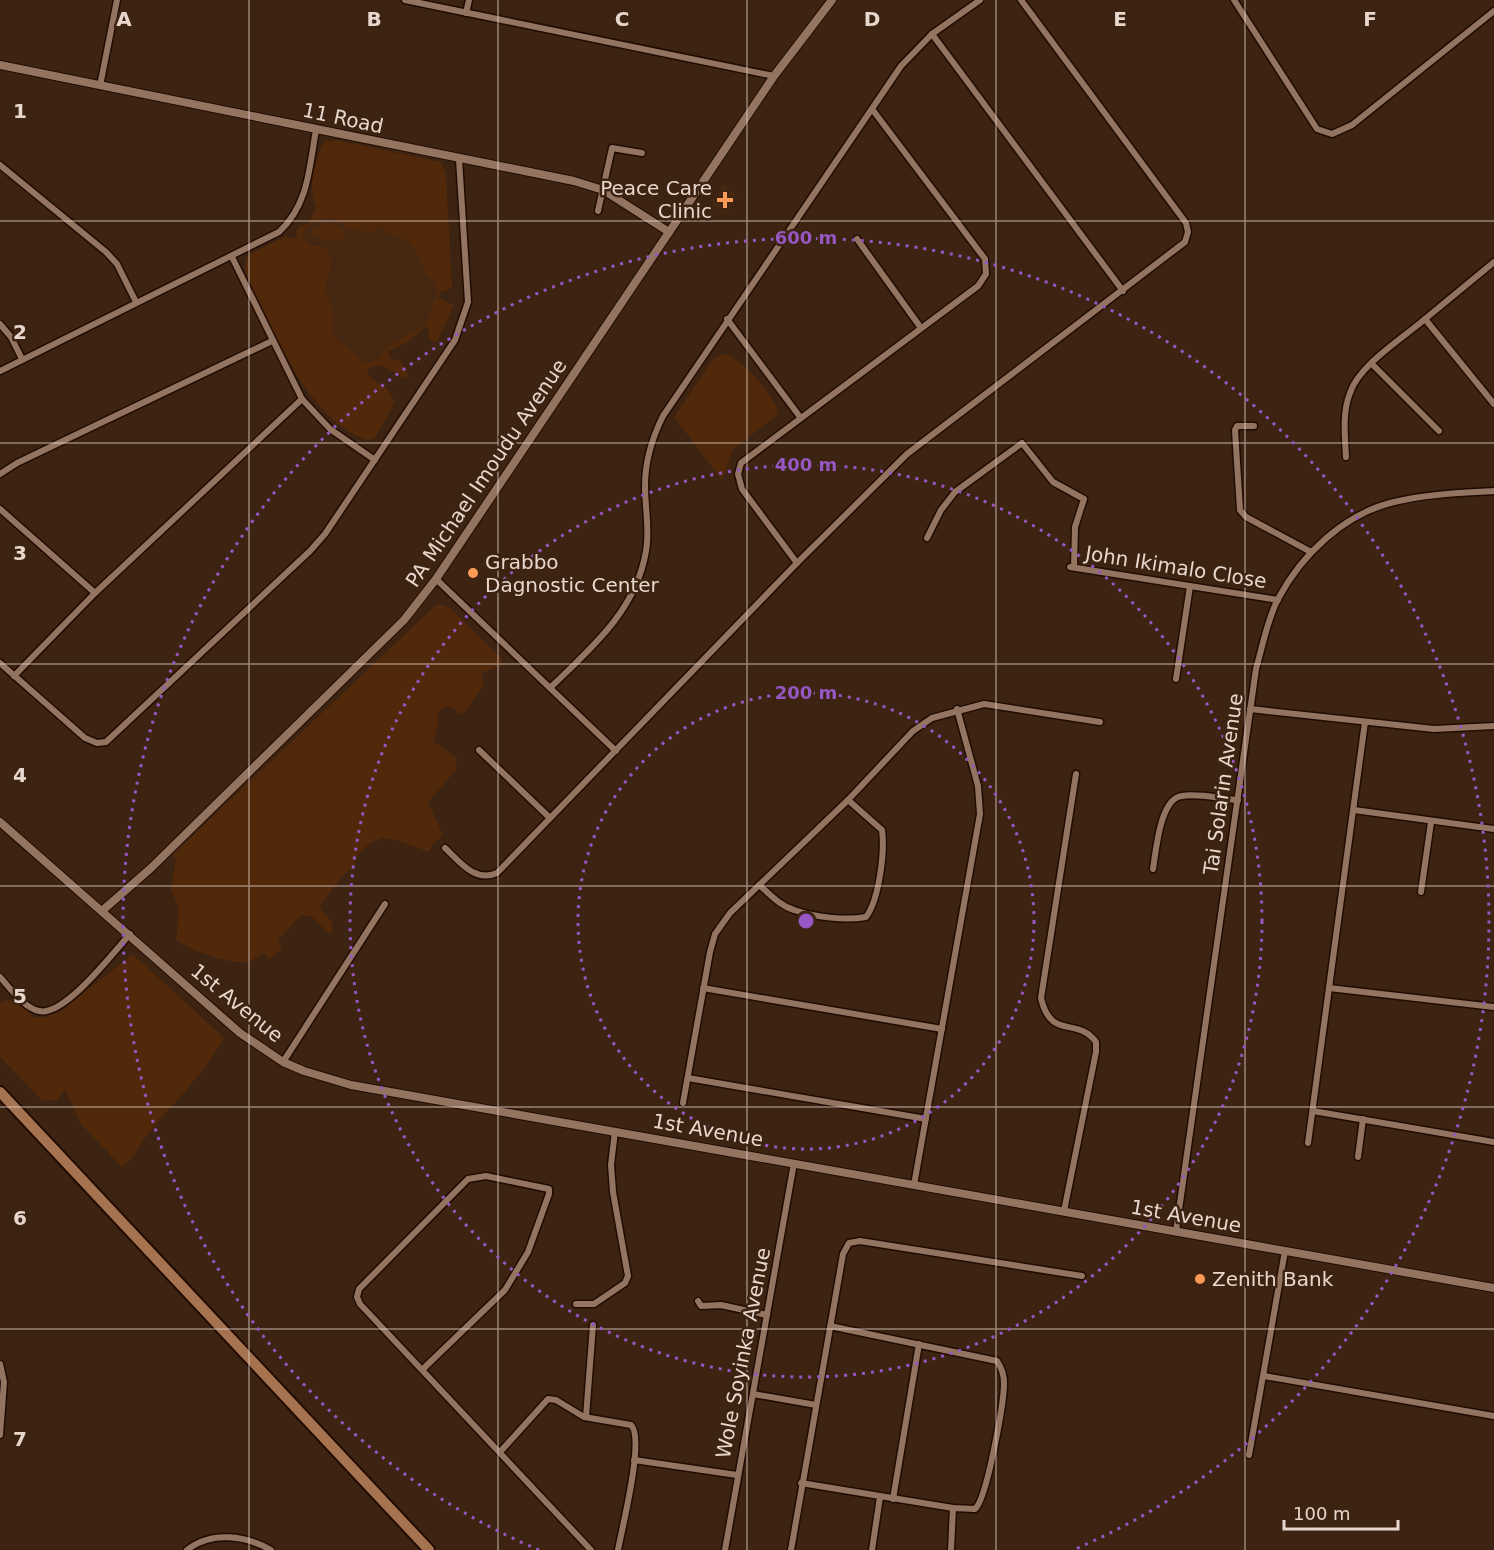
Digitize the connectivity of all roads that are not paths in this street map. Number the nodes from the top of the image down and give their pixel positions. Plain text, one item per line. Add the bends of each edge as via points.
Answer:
1 (117, 0) edge
2 (405, 0) edge
3 (469, 0) edge
4 (832, 0) edge
5 (980, 0) edge
6 (1021, 0) edge
7 (1234, 0) edge
8 (1494, 11) edge
9 (466, 13) junction
10 (932, 34) junction
11 (0, 65) edge
12 (774, 76) junction
13 (100, 86) junction
14 (872, 109) junction
15 (316, 129) junction
16 (642, 153) dead end
17 (459, 159) junction
18 (0, 165) edge
19 (603, 190) junction
20 (598, 211) dead end
21 (669, 232) junction
22 (857, 239) dead end
23 (232, 257) junction
24 (1494, 262) edge
25 (1123, 291) junction
26 (136, 302) junction
27 (727, 319) junction
28 (1425, 319) junction
29 (0, 324) edge
30 (921, 328) junction
31 (272, 341) junction
32 (22, 359) junction
33 (1372, 364) junction
34 (0, 371) edge
35 (302, 399) junction
36 (1494, 404) edge
37 (800, 417) junction
38 (1254, 426) dead end
39 (1439, 431) dead end
40 (1346, 457) dead end
41 (375, 460) junction
42 (0, 474) edge
43 (1494, 491) edge
44 (0, 508) edge
45 (927, 538) dead end
46 (1311, 552) junction
47 (797, 563) junction
48 (436, 579) junction
49 (1190, 586) junction
50 (95, 593) junction
51 (1278, 600) junction
52 (0, 663) edge
53 (14, 676) junction
54 (1176, 679) dead end
55 (550, 688) junction
56 (957, 709) junction
57 (1250, 709) junction
58 (1100, 722) dead end
59 (1365, 722) junction
60 (1494, 726) edge
61 (479, 750) dead end
62 (616, 751) junction
63 (1076, 774) dead end
64 (848, 800) junction
65 (1238, 800) junction
66 (1354, 810) junction
67 (550, 818) junction
68 (0, 822) edge
69 (1431, 822) junction
70 (1494, 829) edge
71 (445, 848) dead end
72 (1153, 869) dead end
73 (759, 885) junction
74 (1421, 892) dead end
75 (385, 904) dead end
76 (103, 910) junction
77 (130, 934) junction
78 (0, 977) edge
79 (703, 988) junction
80 (1329, 988) junction
81 (1494, 1007) edge
82 (942, 1029) junction
83 (283, 1062) junction
84 (688, 1078) junction
85 (0, 1092) edge
86 (682, 1103) dead end
87 (1313, 1111) junction
88 (926, 1119) junction
89 (1363, 1119) junction
90 (615, 1131) junction
91 (1494, 1142) edge
92 (1308, 1143) dead end
93 (1358, 1157) dead end
94 (794, 1163) junction
95 (914, 1185) junction
96 (1064, 1211) junction
97 (1176, 1231) junction
98 (1285, 1251) junction
99 (1082, 1276) dead end
100 (1494, 1288) edge
101 (698, 1301) dead end
102 (576, 1304) dead end
103 (767, 1315) junction
104 (593, 1324) dead end
105 (830, 1326) junction
106 (919, 1344) junction
107 (0, 1364) edge
108 (424, 1368) junction
109 (1264, 1376) junction
110 (753, 1394) junction
111 (816, 1405) junction
112 (1494, 1416) edge
113 (586, 1417) junction
114 (0, 1435) edge
115 (500, 1452) junction
116 (1249, 1455) dead end
117 (634, 1460) junction
118 (737, 1475) junction
119 (801, 1484) junction
120 (880, 1497) junction
121 (893, 1499) junction
122 (953, 1508) junction
123 (187, 1550) edge
124 (272, 1550) edge
125 (429, 1550) edge
126 (591, 1550) edge
127 (618, 1550) edge
128 (725, 1550) edge
129 (790, 1550) edge
130 (872, 1550) edge
131 (951, 1550) edge

1 - 13 street
2 - 9 street
3 - 9 street
4 - 12 street, PA Michael Imoudu Avenue
5 - 10 street
6 - 25 street via 1186,223 1185,242
7 - 8 street via 1317,129 1332,134 1359,120
9 - 12 street
10 - 14 street via 901,66
10 - 25 street
11 - 13 street, 11 Road
12 - 21 street, PA Michael Imoudu Avenue
13 - 15 street, 11 Road
14 - 27 street
14 - 30 street via 985,259 986,274 978,286
15 - 17 street, 11 Road
15 - 23 street via 303,199 294,218 279,232
16 - 19 street via 612,148
17 - 19 street, 11 Road
17 - 41 street via 468,302 464,321
18 - 26 street via 106,252 117,264
19 - 20 street
19 - 21 street, 11 Road
21 - 48 street, PA Michael Imoudu Avenue
22 - 30 street
23 - 26 street
23 - 31 street
24 - 28 street
25 - 47 street via 907,454
26 - 32 street
27 - 37 street
27 - 55 street via 653,437 645,486 646,550 629,602 615,622
28 - 33 street
28 - 36 street
29 - 32 street
30 - 37 street
31 - 35 street
31 - 42 street
32 - 34 street
33 - 39 street
33 - 40 street via 1350,392 1345,418
35 - 41 street via 330,429
35 - 50 street
37 - 47 street via 741,463 738,474 742,489
38 - 46 street via 1237,426 1236,430 1240,510 1251,520
41 - 53 street via 326,534 310,551 105,742 86,738
43 - 46 street, Tai Solarin Avenue via 1394,502 1366,511 1343,524
44 - 50 street
45 - 49 street, John Ikimalo Close via 940,510 955,492 1022,443 1053,482 1084,499 1076,527 1072,567
46 - 51 street, Tai Solarin Avenue
47 - 62 street
48 - 55 street
48 - 76 street, PA Michael Imoudu Avenue via 404,621
49 - 51 street, John Ikimalo Close
49 - 54 street
50 - 53 street
51 - 57 street, Tai Solarin Avenue via 1259,660
52 - 53 street
55 - 62 street
56 - 58 street via 984,704 1010,706
56 - 64 street via 932,718 913,731
56 - 82 street via 981,801
57 - 59 street
57 - 65 street, Tai Solarin Avenue
59 - 60 street via 1434,729
59 - 66 street
61 - 67 street
62 - 67 street
63 - 96 street via 1041,998 1053,1023 1086,1032 1096,1042
64 - 73 street
64 - 73 street via 882,830 874,906 866,917 852,920 794,910
65 - 72 street via 1181,795 1171,800 1164,813
65 - 97 street, Tai Solarin Avenue
66 - 69 street
66 - 80 street
67 - 71 street via 497,873 487,878 477,876
68 - 76 street, 1st Avenue via 76,891
69 - 70 street
69 - 74 street
73 - 79 street via 715,934
75 - 83 street
76 - 77 street, 1st Avenue
77 - 78 street via 70,999 54,1010 39,1012 28,1006
77 - 83 street, 1st Avenue via 240,1033
79 - 82 street
79 - 84 street
80 - 81 street
80 - 87 street
82 - 88 street
83 - 90 street, 1st Avenue via 351,1085
84 - 86 street
84 - 88 street
85 - 125 main road
87 - 89 street
87 - 92 street
88 - 95 street
89 - 91 street
89 - 93 street
90 - 94 street, 1st Avenue
90 - 102 street via 613,1192 628,1276 625,1283 594,1304
94 - 95 street, 1st Avenue
94 - 103 street, Wole Soyinka Avenue
95 - 96 street, 1st Avenue
96 - 97 street, 1st Avenue
97 - 98 street, 1st Avenue
98 - 100 street, 1st Avenue
98 - 109 street
99 - 105 street via 860,1240 849,1244 843,1254
101 - 103 street via 701,1306 721,1305
103 - 110 street, Wole Soyinka Avenue
104 - 113 street
105 - 106 street
105 - 111 street
106 - 121 street
106 - 122 street via 989,1357 1001,1368 1004,1383 983,1496 975,1509
107 - 114 street via 4,1382
108 - 108 street via 505,1290 528,1252 549,1189 486,1176 468,1179 360,1289 360,1304
108 - 115 street
109 - 112 street
109 - 116 street
110 - 111 street
110 - 118 street, Wole Soyinka Avenue
111 - 119 street
113 - 115 street via 548,1399
113 - 117 street via 631,1425 636,1435
115 - 126 street
117 - 118 street
117 - 127 street
118 - 128 street, Wole Soyinka Avenue
119 - 120 street
119 - 129 street
120 - 121 street
120 - 130 street
121 - 122 street
122 - 131 street
123 - 124 street via 227,1537 242,1538

